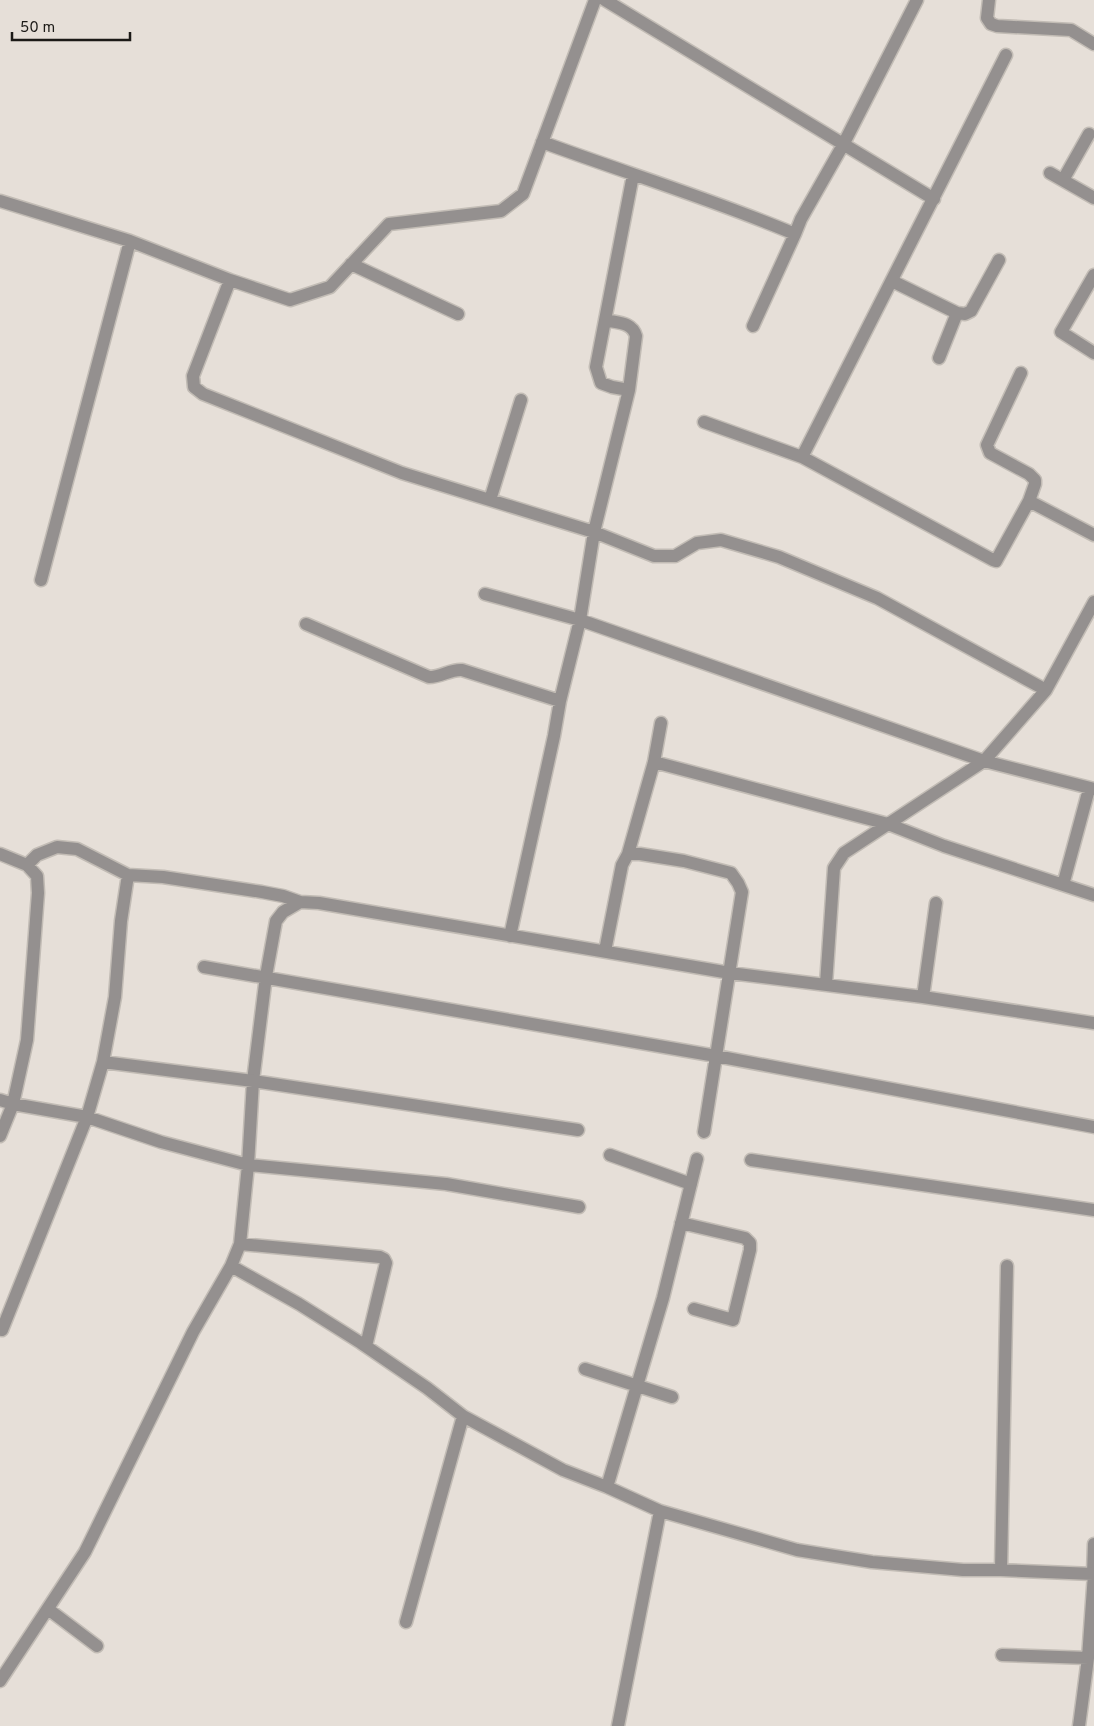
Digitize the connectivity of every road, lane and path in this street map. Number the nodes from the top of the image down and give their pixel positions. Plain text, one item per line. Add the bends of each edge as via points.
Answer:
1 (595, 0) edge
2 (606, 0) edge
3 (917, 0) edge
4 (989, 0) edge
5 (1077, 32) junction
6 (1094, 33) edge
7 (1094, 44) edge
8 (1006, 56) dead end
9 (1089, 134) dead end
10 (542, 142) junction
11 (843, 145) junction
12 (1050, 173) dead end
13 (633, 175) junction
14 (1063, 180) junction
15 (1094, 198) edge
16 (934, 199) junction
17 (0, 201) edge
18 (795, 234) junction
19 (130, 241) junction
20 (999, 260) dead end
21 (351, 264) junction
22 (1094, 275) edge
23 (230, 280) junction
24 (892, 281) junction
25 (958, 313) junction
26 (458, 314) dead end
27 (605, 320) junction
28 (753, 326) dead end
29 (1094, 353) edge
30 (939, 358) dead end
31 (1021, 373) dead end
32 (628, 390) junction
33 (521, 400) dead end
34 (704, 422) dead end
35 (802, 457) junction
36 (490, 500) junction
37 (1029, 501) junction
38 (594, 532) junction
39 (1094, 535) edge
40 (41, 580) dead end
41 (485, 594) dead end
42 (1094, 602) edge
43 (580, 620) junction
44 (306, 624) dead end
45 (1046, 690) junction
46 (560, 701) junction
47 (661, 724) dead end
48 (984, 761) junction
49 (654, 762) junction
50 (1092, 789) edge
51 (888, 824) junction
52 (0, 854) edge
53 (628, 854) junction
54 (27, 865) junction
55 (128, 875) junction
56 (1063, 885) junction
57 (1094, 896) edge
58 (300, 902) junction
59 (936, 903) dead end
60 (510, 936) junction
61 (605, 951) junction
62 (204, 966) dead end
63 (730, 973) junction
64 (266, 976) junction
65 (826, 984) junction
66 (923, 997) junction
67 (1094, 1023) edge
68 (716, 1056) junction
69 (103, 1062) junction
70 (253, 1081) junction
71 (0, 1100) edge
72 (13, 1104) junction
73 (87, 1116) junction
74 (1094, 1127) edge
75 (578, 1130) dead end
76 (704, 1132) dead end
77 (0, 1136) edge
78 (610, 1155) dead end
79 (697, 1159) dead end
80 (751, 1160) dead end
81 (248, 1165) junction
82 (691, 1184) junction
83 (579, 1207) dead end
84 (1094, 1210) edge
85 (681, 1222) junction
86 (240, 1244) junction
87 (231, 1266) junction
88 (1007, 1266) dead end
89 (694, 1309) dead end
90 (2, 1330) dead end
91 (366, 1346) junction
92 (585, 1369) dead end
93 (637, 1385) junction
94 (672, 1398) dead end
95 (463, 1416) junction
96 (607, 1487) junction
97 (660, 1511) junction
98 (1094, 1544) edge
99 (1000, 1570) junction
100 (1094, 1574) edge
101 (48, 1609) junction
102 (406, 1622) dead end
103 (97, 1646) dead end
104 (1002, 1655) dead end
105 (1088, 1658) junction
106 (0, 1681) edge
107 (618, 1726) edge
108 (1079, 1726) edge

1 - 10 street
2 - 11 street
3 - 11 street
4 - 5 street via 987,18 991,24
5 - 6 street
5 - 7 street
8 - 16 street
9 - 14 street
10 - 13 street
10 - 21 street via 523,194 501,211 389,224
11 - 16 street
11 - 18 street
12 - 14 street
13 - 18 street via 713,201
13 - 27 street
14 - 15 street
16 - 24 street
17 - 19 street
18 - 28 street
19 - 23 street
19 - 40 street
20 - 25 street via 971,312
21 - 23 street via 330,287 290,300
21 - 26 street
22 - 29 street via 1061,332
23 - 36 street via 193,376 194,387 203,394 402,473
24 - 25 street
24 - 35 street
25 - 30 street
27 - 32 street via 596,367 598,377 601,383
27 - 32 street via 630,325 634,329 636,336
31 - 37 street via 987,445 990,453 1035,480
32 - 38 street
33 - 36 street
34 - 35 street
35 - 37 street via 993,560 999,558
36 - 38 street
37 - 39 street
38 - 43 street
38 - 45 street via 654,556 675,556 697,543 720,540 779,557 877,598
41 - 43 street
42 - 45 street
43 - 46 street
43 - 48 street
44 - 46 street via 429,678 438,678 454,669 462,670
45 - 48 street
46 - 60 street
47 - 49 street
48 - 50 street
48 - 51 street
49 - 51 street
49 - 53 street
50 - 56 street
51 - 56 street
51 - 65 street via 844,854 834,868
52 - 54 street
53 - 61 street via 622,865
53 - 63 street via 684,861 731,873 742,892
54 - 55 street via 37,855 57,847 77,849
54 - 72 street via 37,876 38,893 27,1040
55 - 58 street via 262,892
55 - 69 street via 115,997
56 - 57 street
58 - 60 street
58 - 64 street via 276,920
59 - 66 street
60 - 61 street
61 - 63 street
62 - 64 street
63 - 65 street
63 - 68 street
64 - 68 street
64 - 70 street
65 - 66 street
66 - 67 street
68 - 74 street
68 - 76 street
69 - 70 street
69 - 73 street
70 - 75 street
70 - 81 street
71 - 72 street
72 - 73 street
72 - 77 street
73 - 81 street via 162,1142
73 - 90 street
78 - 82 street
79 - 82 street
80 - 84 street
81 - 83 street via 446,1184
81 - 86 street
82 - 85 street
85 - 89 street via 745,1238 750,1243 733,1320
85 - 93 street
86 - 87 street
86 - 91 street via 384,1259 386,1263
87 - 91 street
87 - 101 street via 193,1332 85,1552
88 - 99 street
91 - 95 street
92 - 93 street
93 - 94 street
93 - 96 street
95 - 96 street via 563,1470
95 - 102 street
96 - 97 street
97 - 99 street via 797,1550 881,1562
97 - 107 street
98 - 100 street
99 - 100 street
100 - 105 street
101 - 103 street
101 - 106 street
104 - 105 street
105 - 108 street

